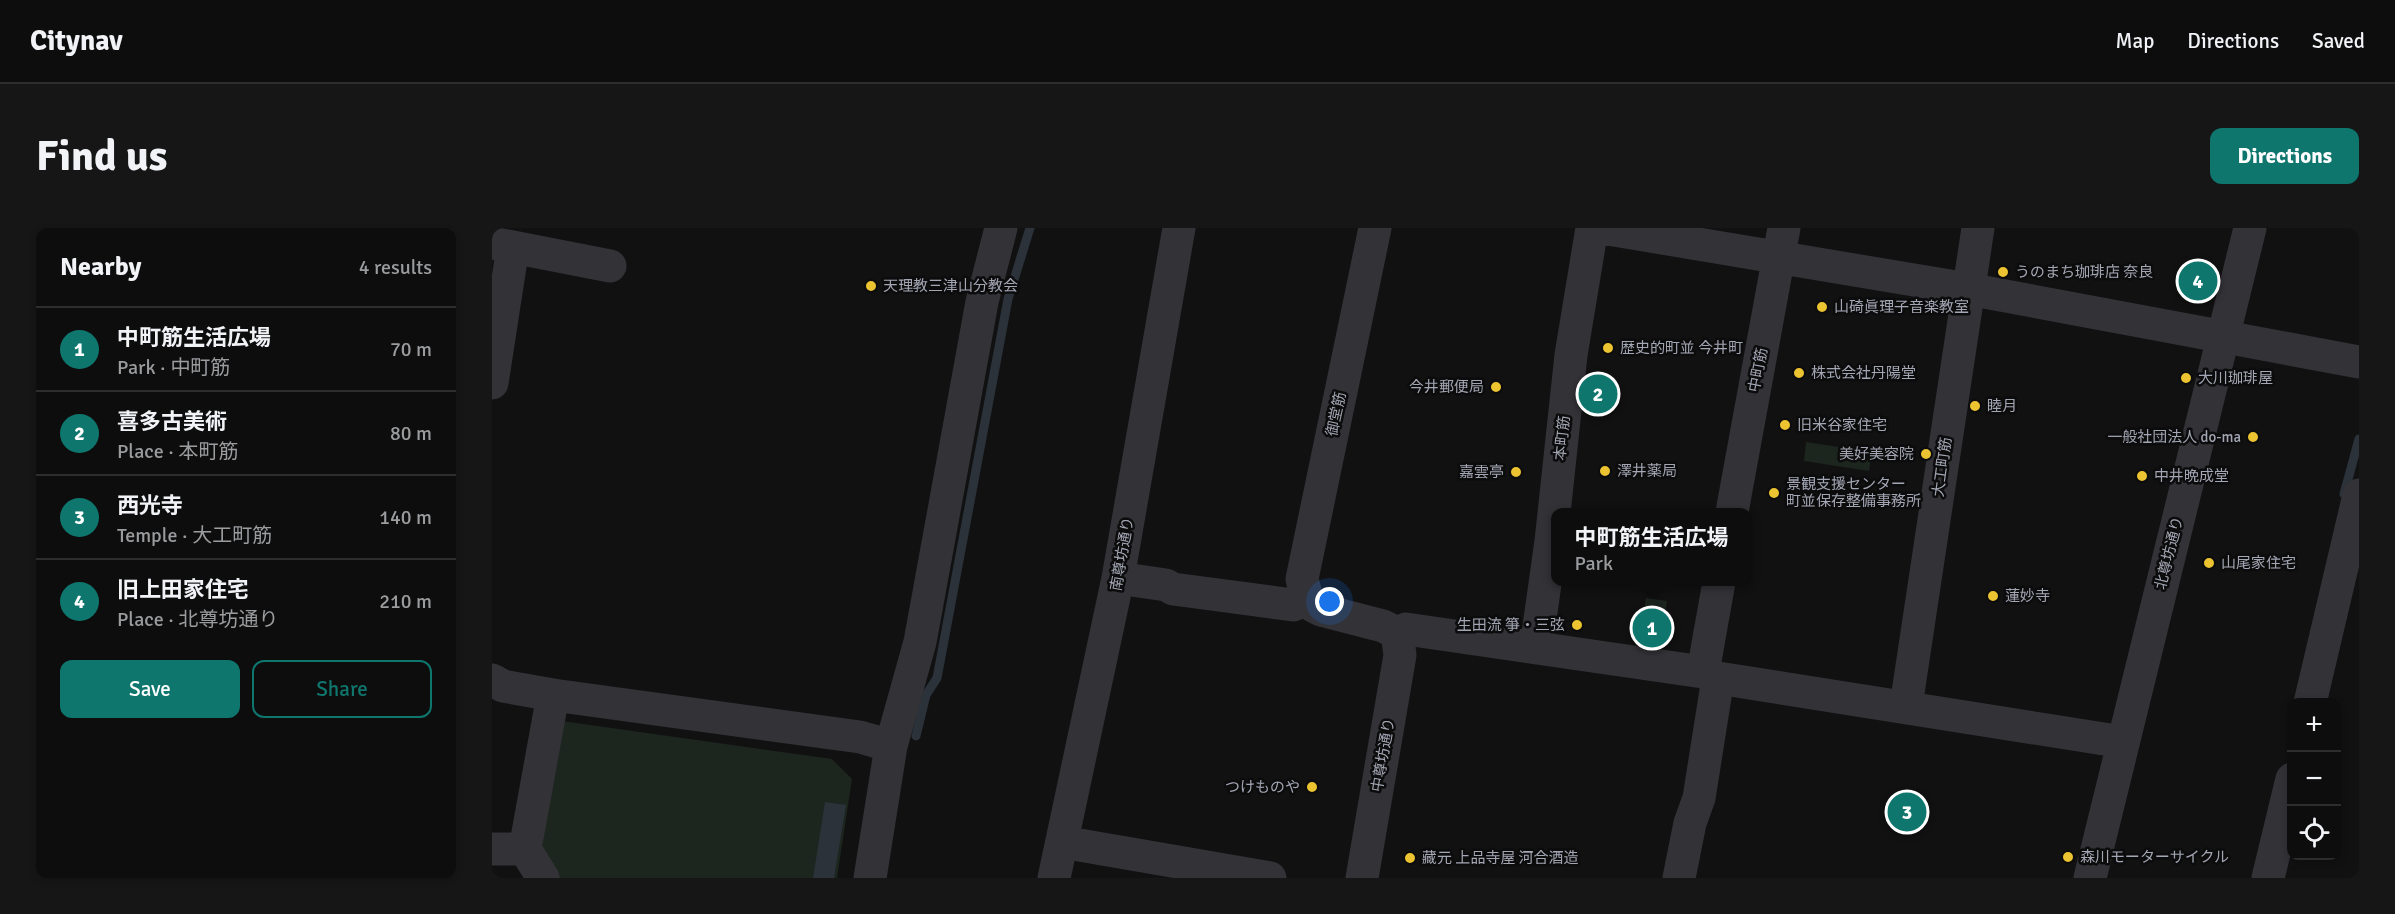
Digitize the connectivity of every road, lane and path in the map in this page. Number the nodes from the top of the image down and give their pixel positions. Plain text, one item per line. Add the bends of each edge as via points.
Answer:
1 (1001, 228) edge
2 (1179, 228) edge
3 (1375, 228) edge
4 (1592, 228) edge
5 (1602, 228) edge
6 (1978, 228) edge
7 (2250, 228) edge
8 (1782, 242) edge
9 (502, 245) edge
10 (610, 266) dead end
11 (1968, 289) junction
12 (2222, 336) junction
13 (2359, 362) edge
14 (492, 383) edge
15 (2359, 495) edge
16 (1554, 508) edge
17 (1733, 508) edge
18 (1551, 541) edge
19 (1118, 578) junction
20 (1719, 586) edge
21 (1307, 599) junction
22 (1397, 633) junction
23 (1536, 648) junction
24 (1711, 675) junction
25 (492, 680) edge
26 (553, 695) junction
27 (2311, 698) edge
28 (1906, 706) junction
29 (2122, 742) junction
30 (891, 746) junction
31 (2287, 800) edge
32 (1062, 842) junction
33 (492, 849) edge
34 (525, 849) junction
35 (543, 878) edge
36 (870, 878) edge
37 (1054, 878) edge
38 (1270, 878) edge
39 (1362, 878) edge
40 (1679, 878) edge
41 (2090, 878) edge
42 (2268, 878) edge

1 - 30 street via 982,302 920,642
2 - 19 street, 南尊坊通り
3 - 21 street, 御堂筋 via 1302,579
4 - 16 street, 本町筋 via 1569,366
5 - 8 street
6 - 11 street, 大工町筋
7 - 12 street, 北尊坊通り
8 - 11 street
8 - 17 street, 中町筋
9 - 10 street
9 - 14 street
11 - 12 street
11 - 28 street, 大工町筋
12 - 13 street
12 - 29 street, 北尊坊通り
15 - 27 street
18 - 23 street, 本町筋
19 - 21 street via 1293,605
19 - 32 street, 南尊坊通り
20 - 24 street
21 - 22 street via 1321,610
22 - 23 street via 1406,629
22 - 39 street, 中尊坊通り via 1400,655
23 - 24 street
24 - 28 street
24 - 40 street via 1699,798
25 - 26 street via 503,686
26 - 30 street via 860,737
26 - 34 street
28 - 29 street
29 - 41 street, 北尊坊通り
30 - 36 street
31 - 42 street
32 - 37 street, 南尊坊通り
32 - 38 street
33 - 34 street
34 - 35 street

